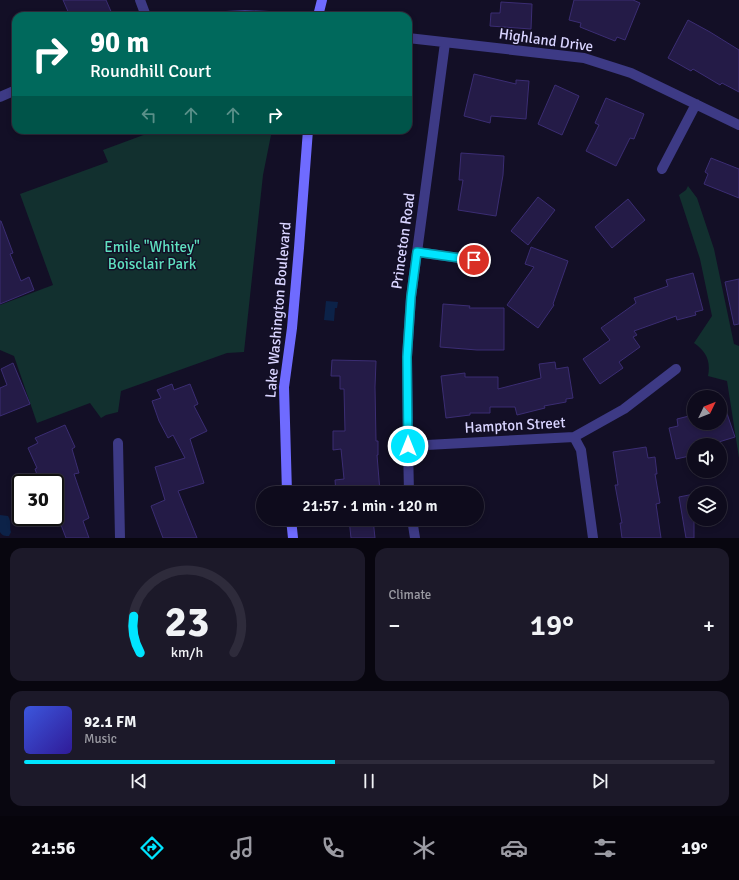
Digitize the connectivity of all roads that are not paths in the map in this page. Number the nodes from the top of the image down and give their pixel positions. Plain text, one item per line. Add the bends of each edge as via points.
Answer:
1 (140, 0) edge
2 (322, 0) edge
3 (144, 12) edge
4 (319, 12) edge
5 (412, 39) edge
6 (445, 43) junction
7 (12, 92) edge
8 (0, 97) edge
9 (696, 104) junction
10 (739, 125) edge
11 (308, 134) edge
12 (662, 169) dead end
13 (417, 252) junction
14 (474, 260) dead end
15 (676, 369) dead end
16 (574, 437) junction
17 (118, 443) dead end
18 (408, 446) junction
19 (288, 486) edge
20 (409, 486) edge
21 (291, 526) edge
22 (413, 526) edge
23 (120, 538) edge
24 (293, 538) edge
25 (415, 538) edge
26 (593, 538) edge

1 - 3 street
2 - 4 street
5 - 6 street, Highland Drive
6 - 9 street, Highland Drive via 584,58 631,73
6 - 13 street, Princeton Road
7 - 8 street
9 - 10 street, Highland Drive
9 - 12 street
11 - 19 street, Lake Washington Boulevard via 294,306 284,387
13 - 14 street
13 - 18 street, Princeton Road via 407,357
15 - 16 street, Hampton Street via 624,409
16 - 18 street, Hampton Street
16 - 26 street via 581,450
17 - 23 street
18 - 20 street, Princeton Road
21 - 24 street
22 - 25 street

